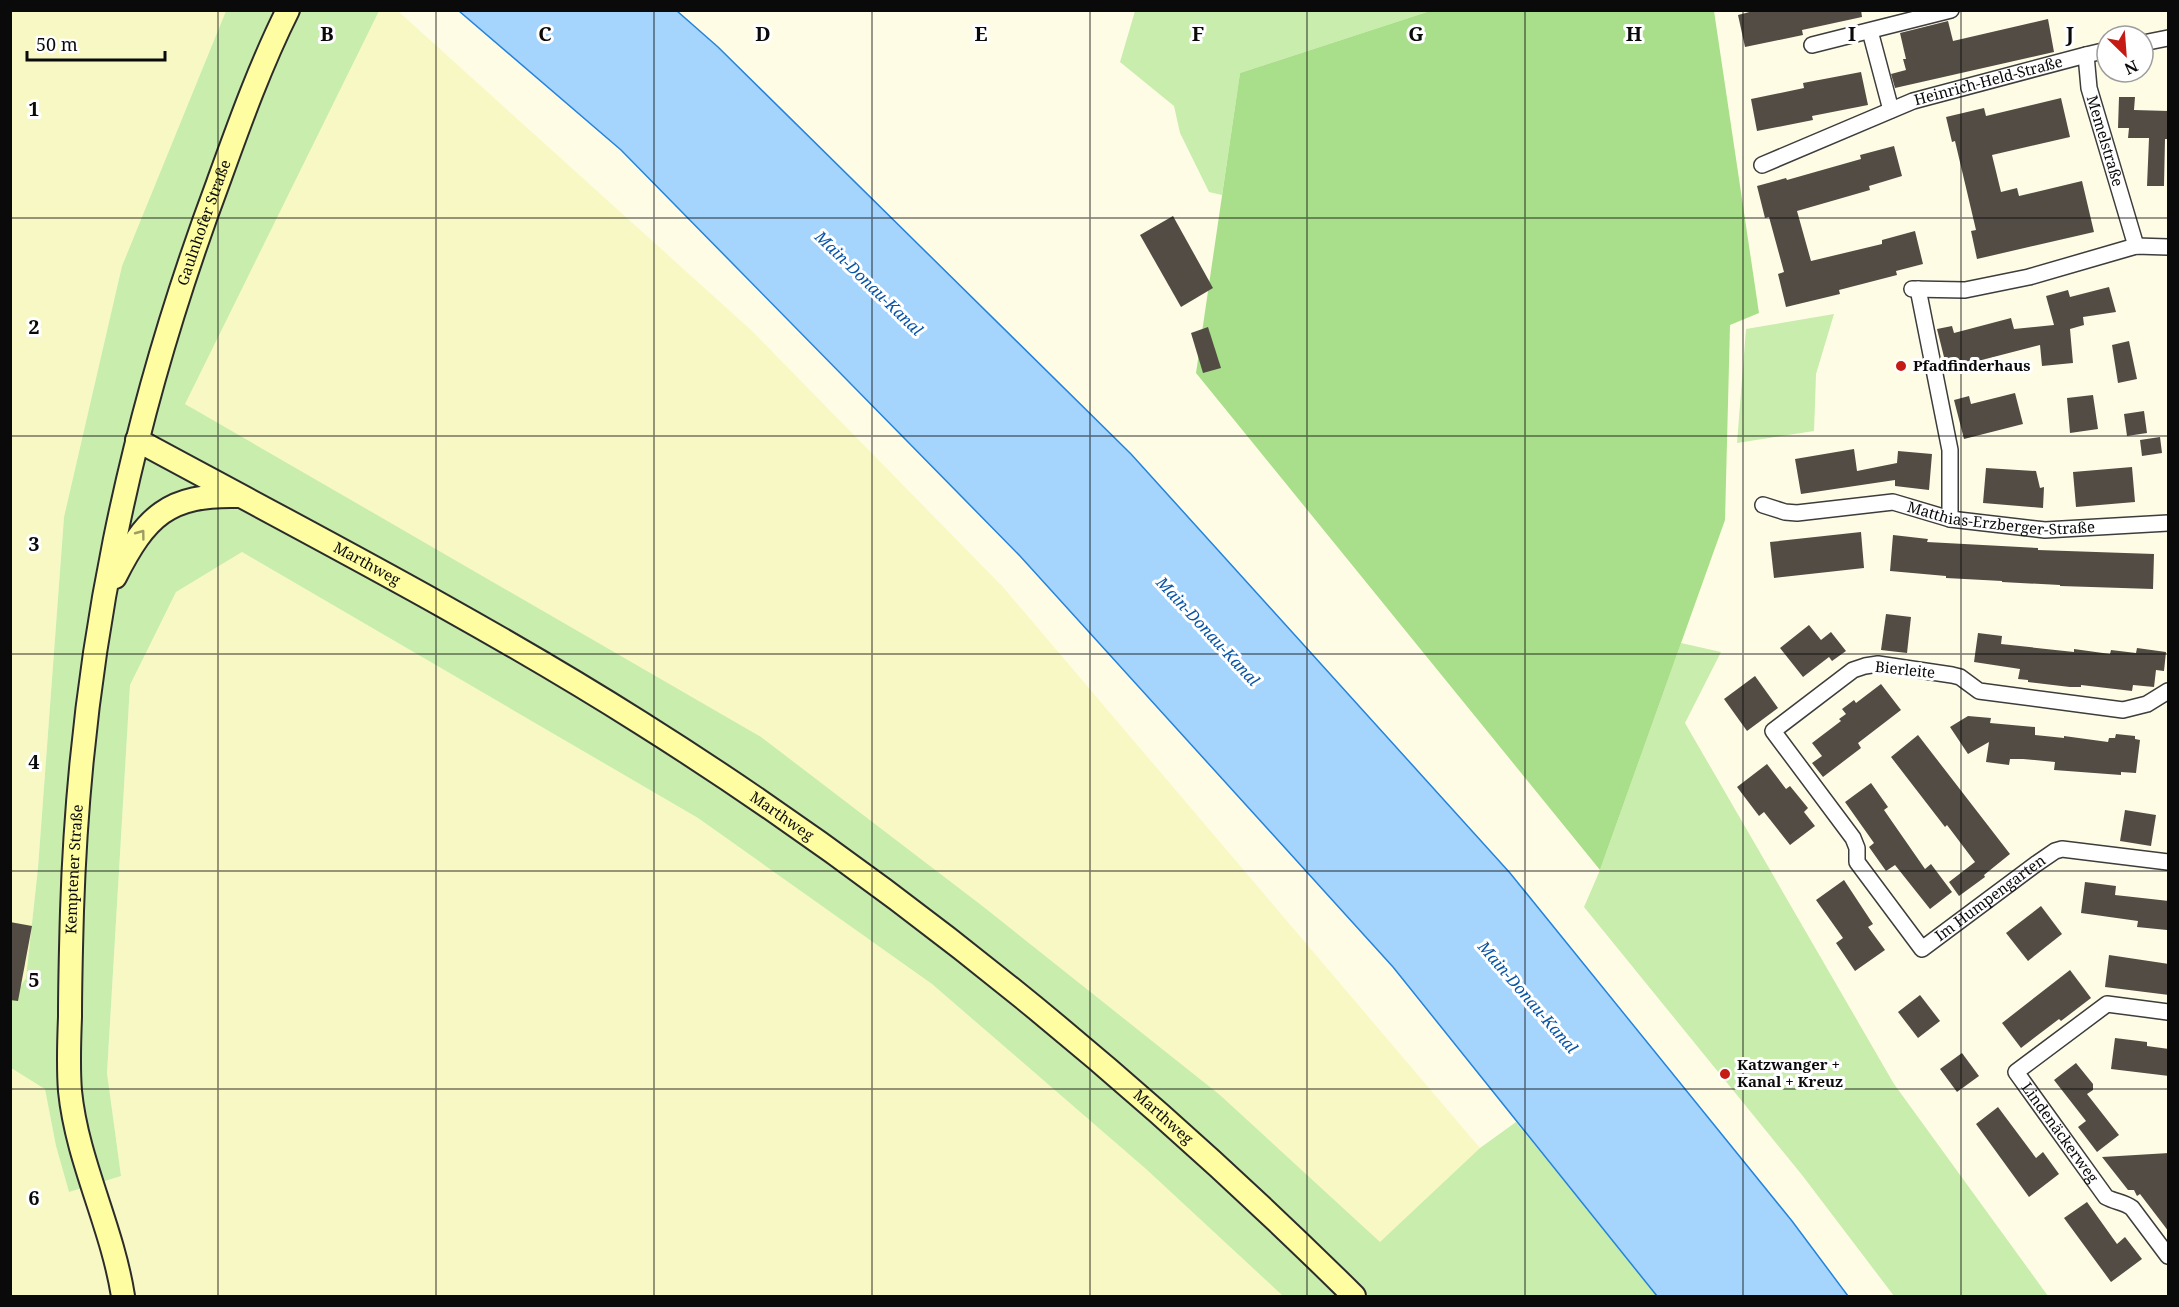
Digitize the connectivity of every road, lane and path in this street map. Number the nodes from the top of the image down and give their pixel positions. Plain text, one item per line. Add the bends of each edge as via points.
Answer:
1 (288, 10) edge
2 (1951, 10) edge
3 (1870, 31) junction
4 (1812, 45) dead end
5 (2095, 53) edge
6 (2086, 55) junction
7 (1892, 110) junction
8 (1762, 165) dead end
9 (2136, 246) junction
10 (2169, 248) edge
11 (137, 440) junction
12 (242, 496) junction
13 (1764, 505) dead end
14 (1950, 519) junction
15 (2169, 523) edge
16 (102, 603) junction
17 (2169, 691) edge
18 (1857, 862) joint
19 (2169, 862) edge
20 (2169, 1012) edge
21 (2169, 1256) edge
22 (123, 1296) edge
23 (1354, 1296) edge

1 - 11 main road, Gaulnhofer Straße via 201,227
2 - 3 street
3 - 4 street
3 - 7 street
5 - 6 street
6 - 7 street, Heinrich-Held-Straße
6 - 9 street, Memelstraße via 2089,88
7 - 8 street, Heinrich-Held-Straße
9 - 10 street
9 - 14 street via 2029,277 1965,290 1915,289 1950,450
11 - 12 main road, Marthweg
11 - 16 main road, Kemptener Straße
16 -> 12 main road via 137,538 162,511 193,499
12 - 23 main road, Marthweg via 456,613 639,722 857,869 1081,1044 1222,1169
13 - 14 street, Matthias-Erzberger-Straße via 1797,513 1893,502
14 - 15 street, Matthias-Erzberger-Straße via 2045,530
16 - 22 main road, Kemptener Straße via 77,810 69,1075 77,1129 111,1237
17 - 18 street, Bierleite via 2147,704 2123,710 1979,692 1960,677 1878,664 1853,670 1773,731 1853,838
18 - 19 street, Im Humpengarten via 1922,949 2055,851
20 - 21 street, Lindenäckerweg via 2107,1004 2016,1072 2106,1197 2132,1208

